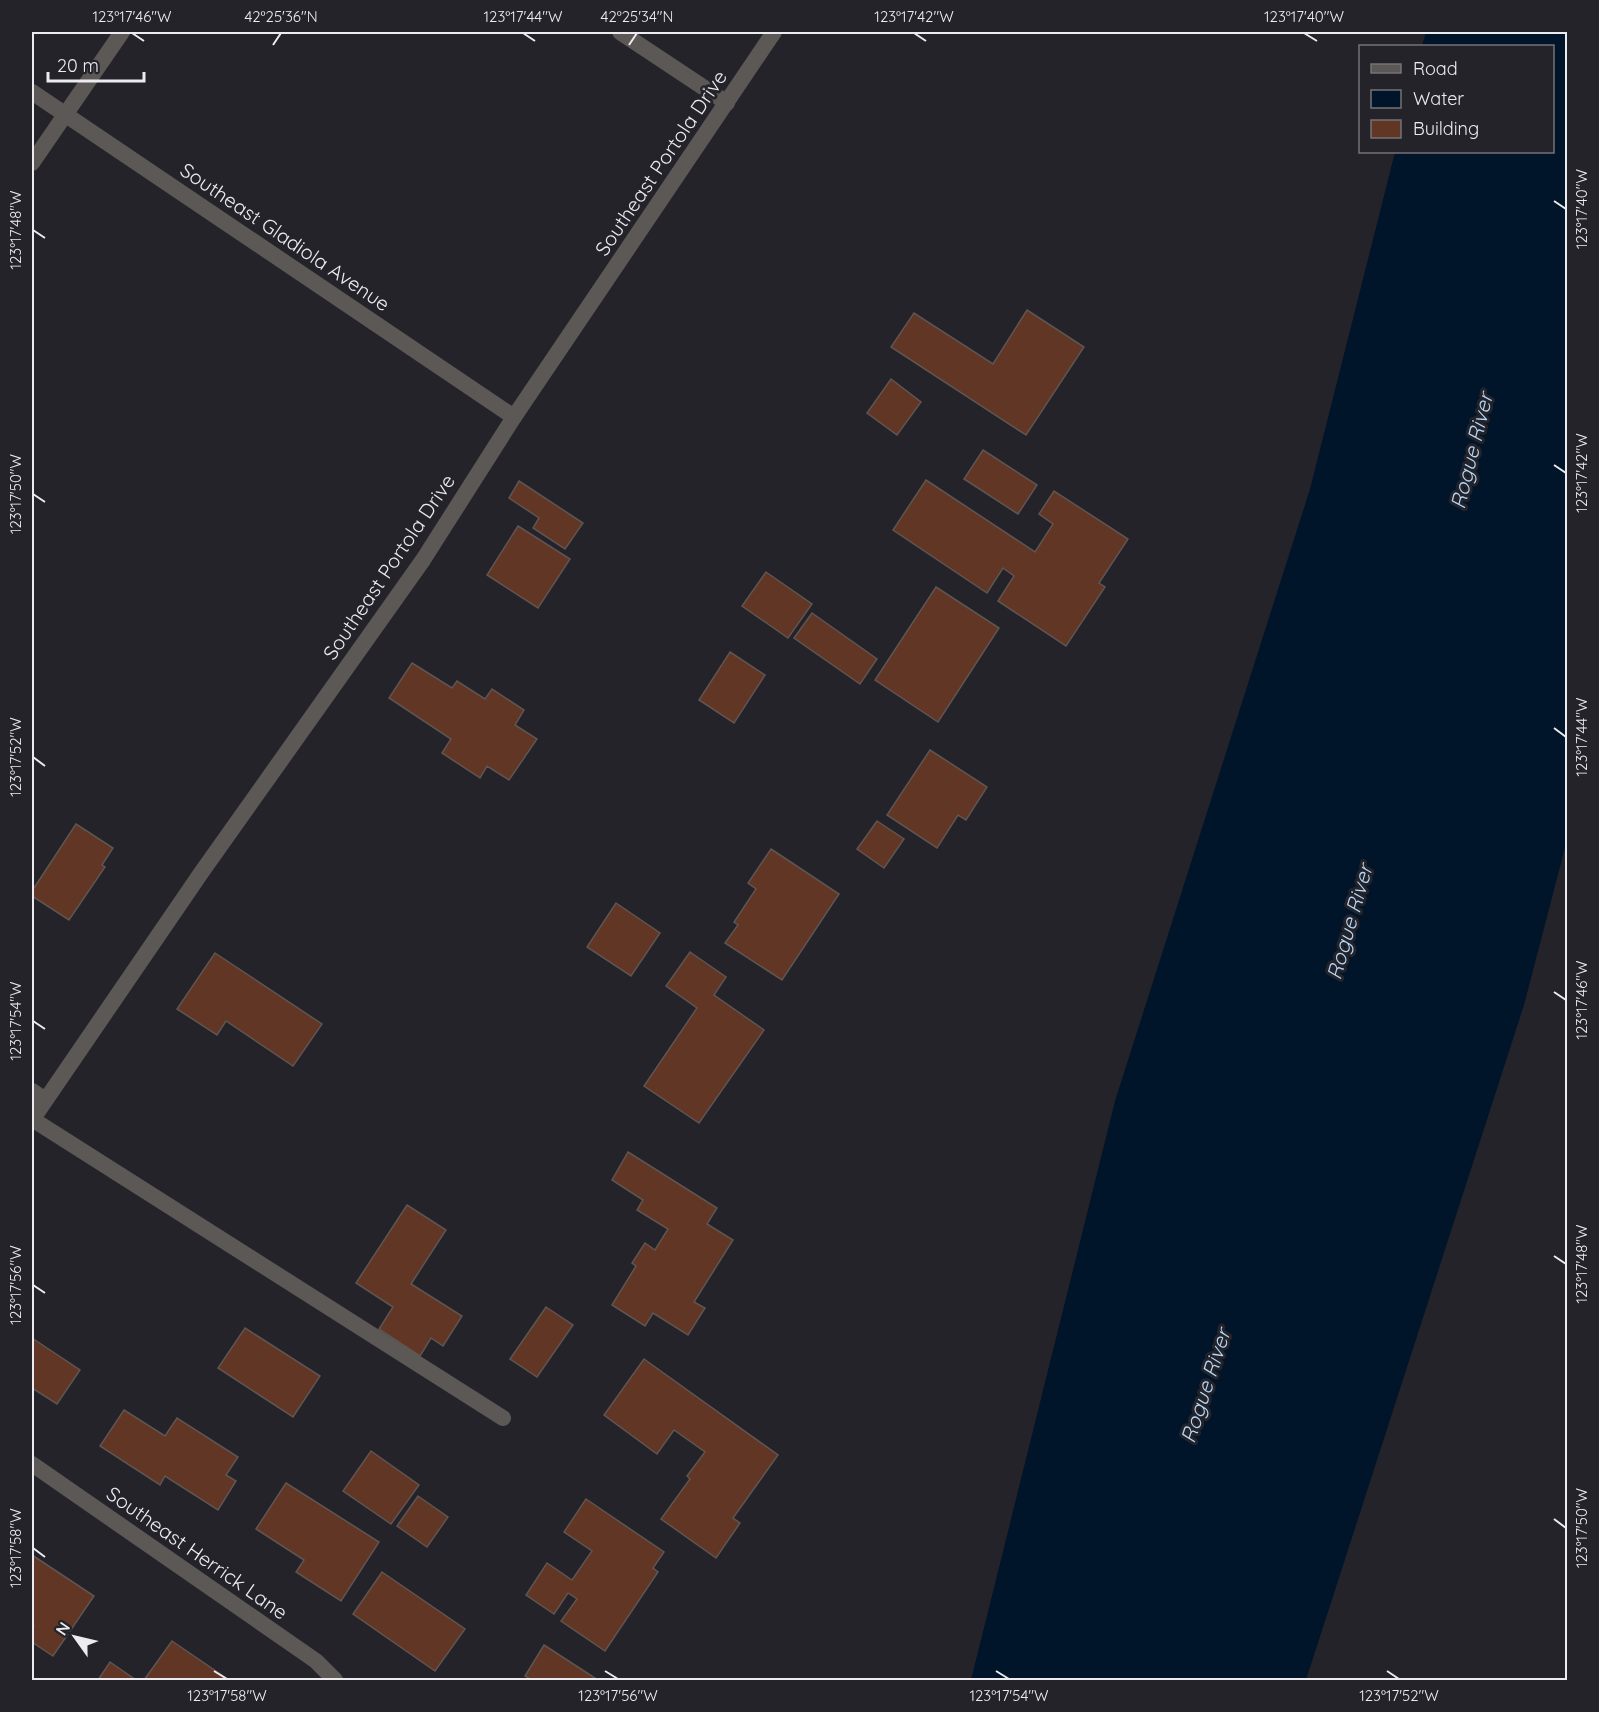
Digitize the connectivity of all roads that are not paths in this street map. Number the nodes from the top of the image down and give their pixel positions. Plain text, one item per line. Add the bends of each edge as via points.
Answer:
1 (122, 32) edge
2 (620, 32) edge
3 (774, 32) edge
4 (32, 92) edge
5 (727, 103) junction
6 (65, 113) junction
7 (32, 163) edge
8 (514, 417) junction
9 (38, 1095) edge
10 (32, 1119) edge
11 (503, 1418) dead end
12 (32, 1464) edge
13 (335, 1680) edge

1 - 6 street
2 - 5 street
3 - 5 street, Southeast Portola Drive
4 - 6 street, Southeast Gladiola Avenue
5 - 8 street, Southeast Portola Drive
6 - 7 street
6 - 8 street, Southeast Gladiola Avenue
8 - 9 street, Southeast Portola Drive via 423,560
9 - 10 street, Southeast Portola Drive
10 - 11 street
12 - 13 street, Southeast Herrick Lane via 316,1661

